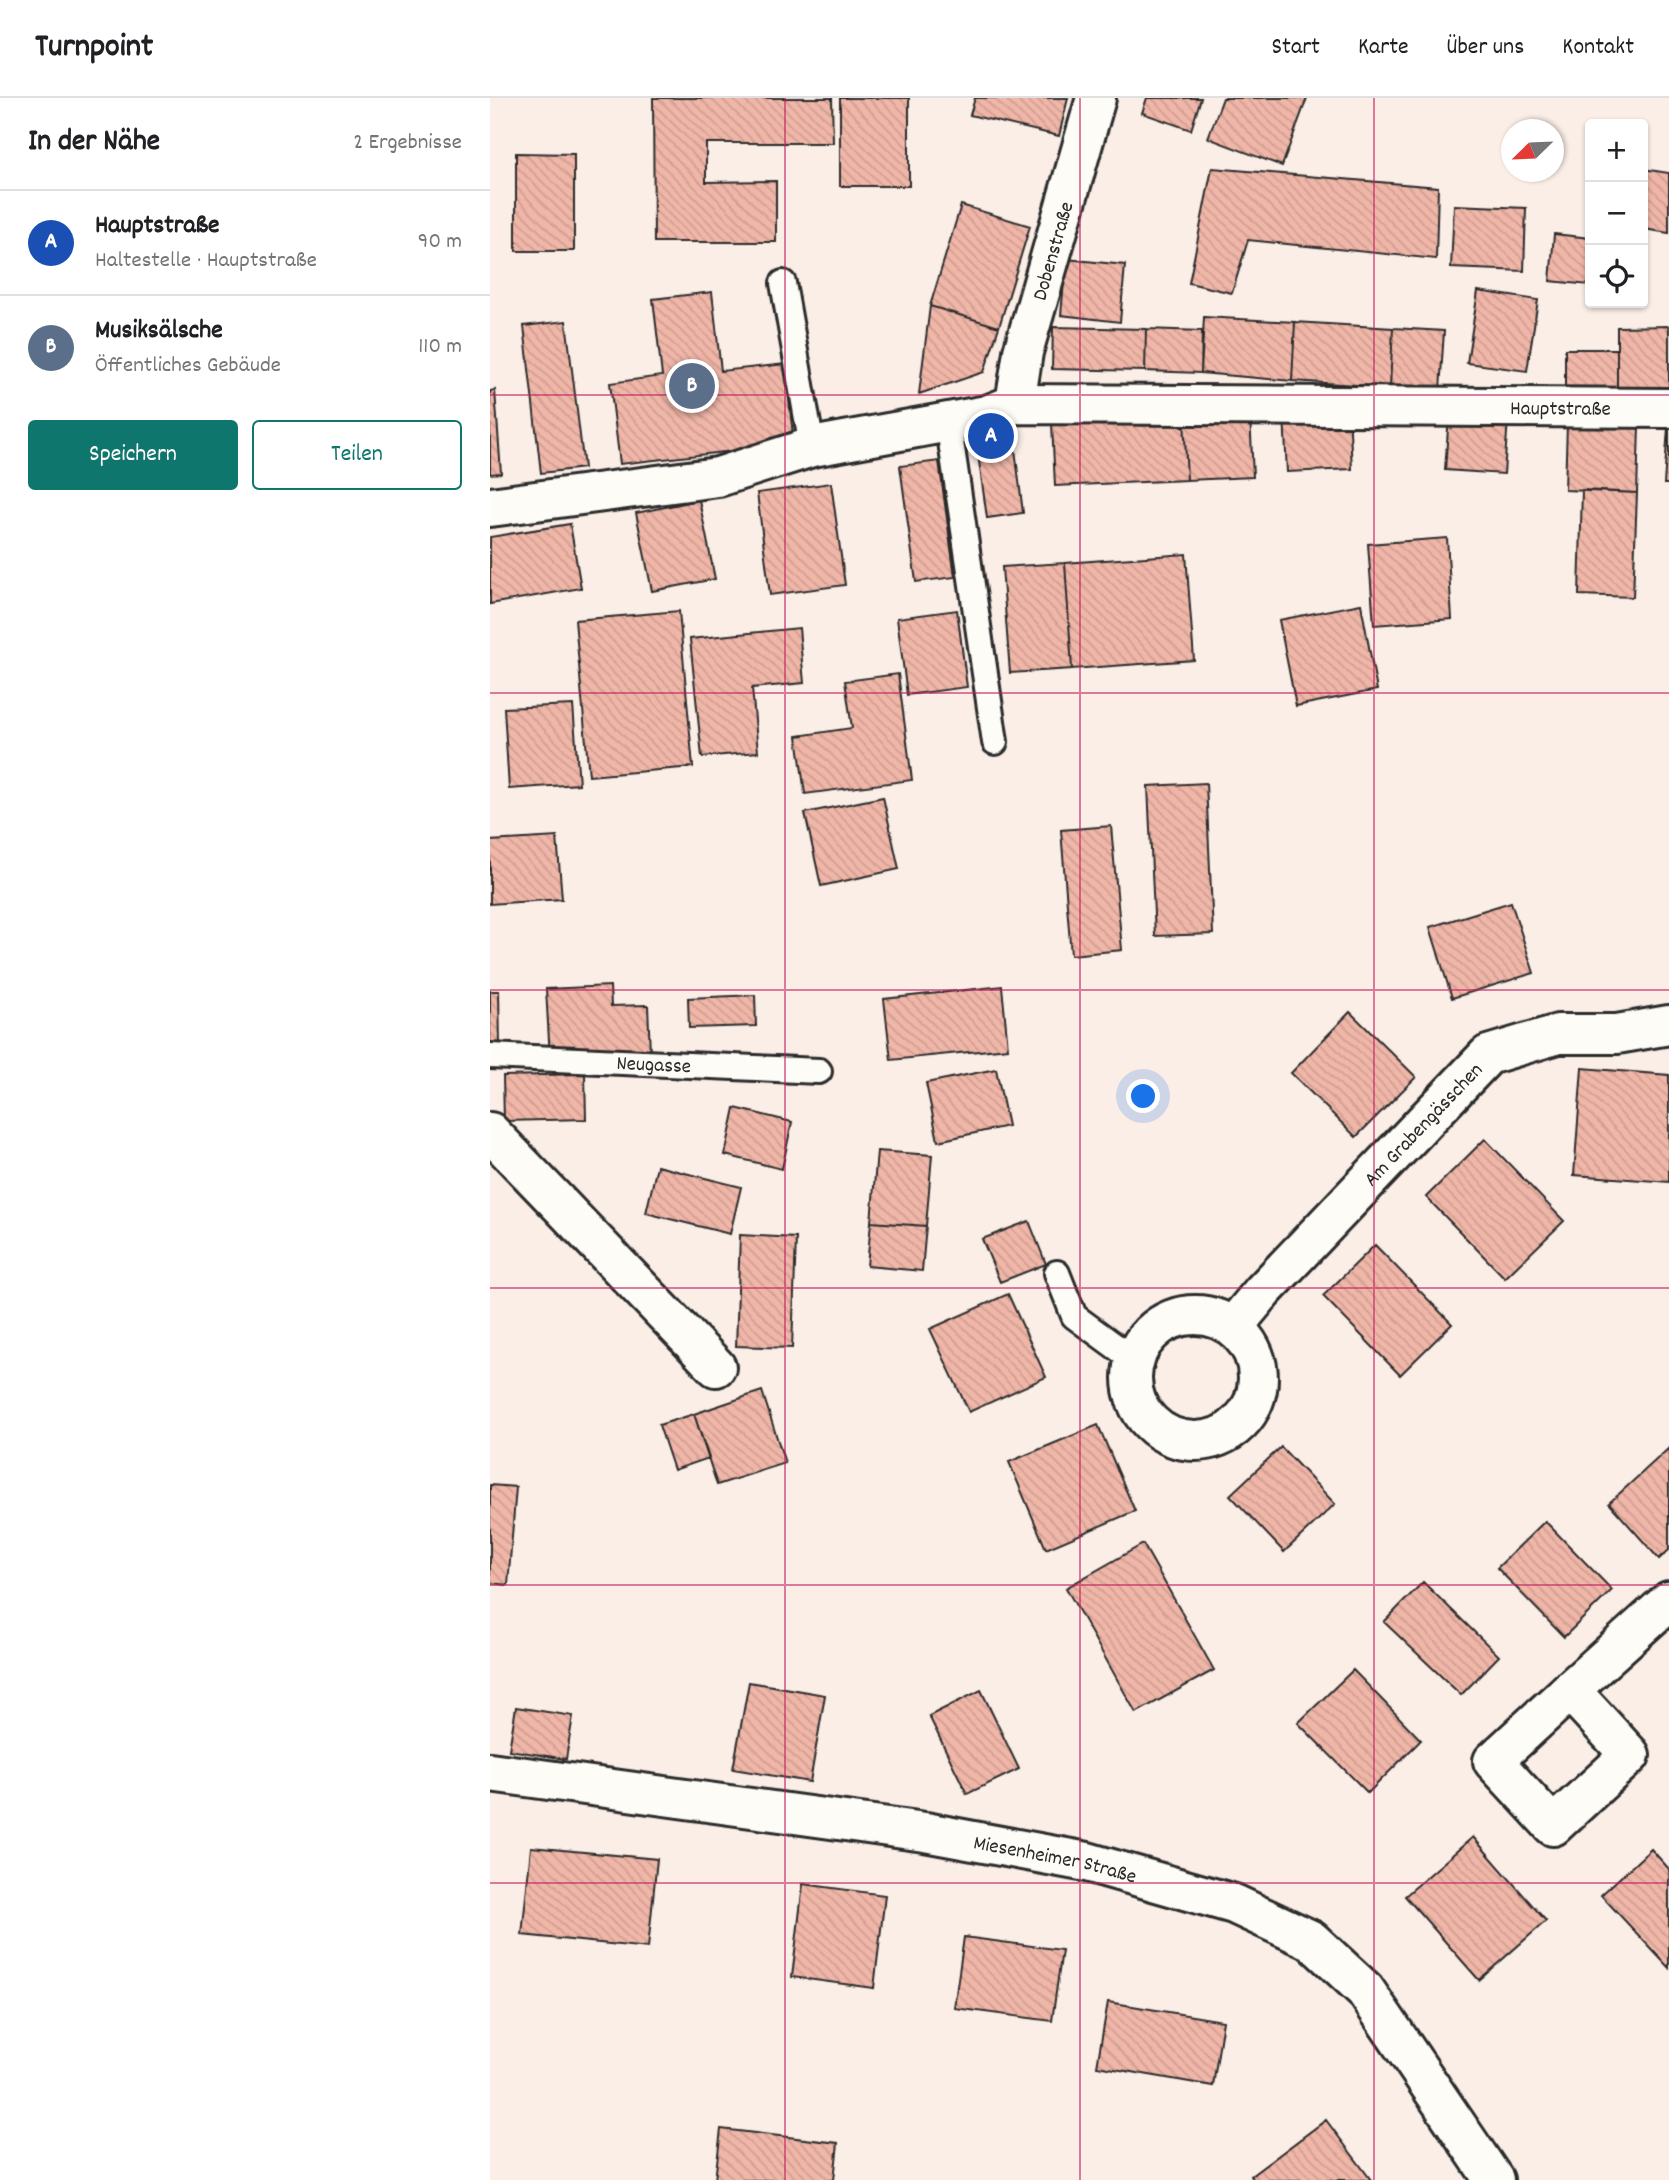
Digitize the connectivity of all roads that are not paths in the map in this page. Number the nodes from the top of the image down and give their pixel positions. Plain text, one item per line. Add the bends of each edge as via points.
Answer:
1 (1096, 98) edge
2 (783, 283) dead end
3 (1016, 404) junction
4 (1669, 408) edge
5 (948, 421) junction
6 (812, 447) junction
7 (490, 507) edge
8 (995, 742) dead end
9 (1669, 1025) edge
10 (490, 1056) edge
11 (819, 1071) dead end
12 (490, 1132) edge
13 (1057, 1273) dead end
14 (1233, 1327) junction
15 (1134, 1360) junction
16 (716, 1367) dead end
17 (1669, 1601) edge
18 (1570, 1690) dead end
19 (490, 1772) edge
20 (1494, 2180) edge

1 - 3 street, Dobenstraße via 1023,352
2 - 6 lane
3 - 4 street, Hauptstraße
3 - 5 street, Hauptstraße via 987,415
5 - 6 street, Hauptstraße
5 - 8 lane
6 - 7 street, Hauptstraße via 718,477
9 - 14 street, Am Grabengässchen via 1617,1034 1558,1034 1488,1055
10 - 11 lane, Neugasse
12 - 16 street
13 - 15 lane via 1074,1316
14 - 15 street via 1215,1318 1175,1318 1150,1335
14 - 15 street via 1248,1343 1258,1384 1240,1423 1223,1435 1203,1441 1181,1440 1161,1432 1145,1418 1135,1400
17 - 18 street
19 - 20 street, Miesenheimer Straße via 937,1834 1087,1862 1234,1904 1311,1940 1365,1990

